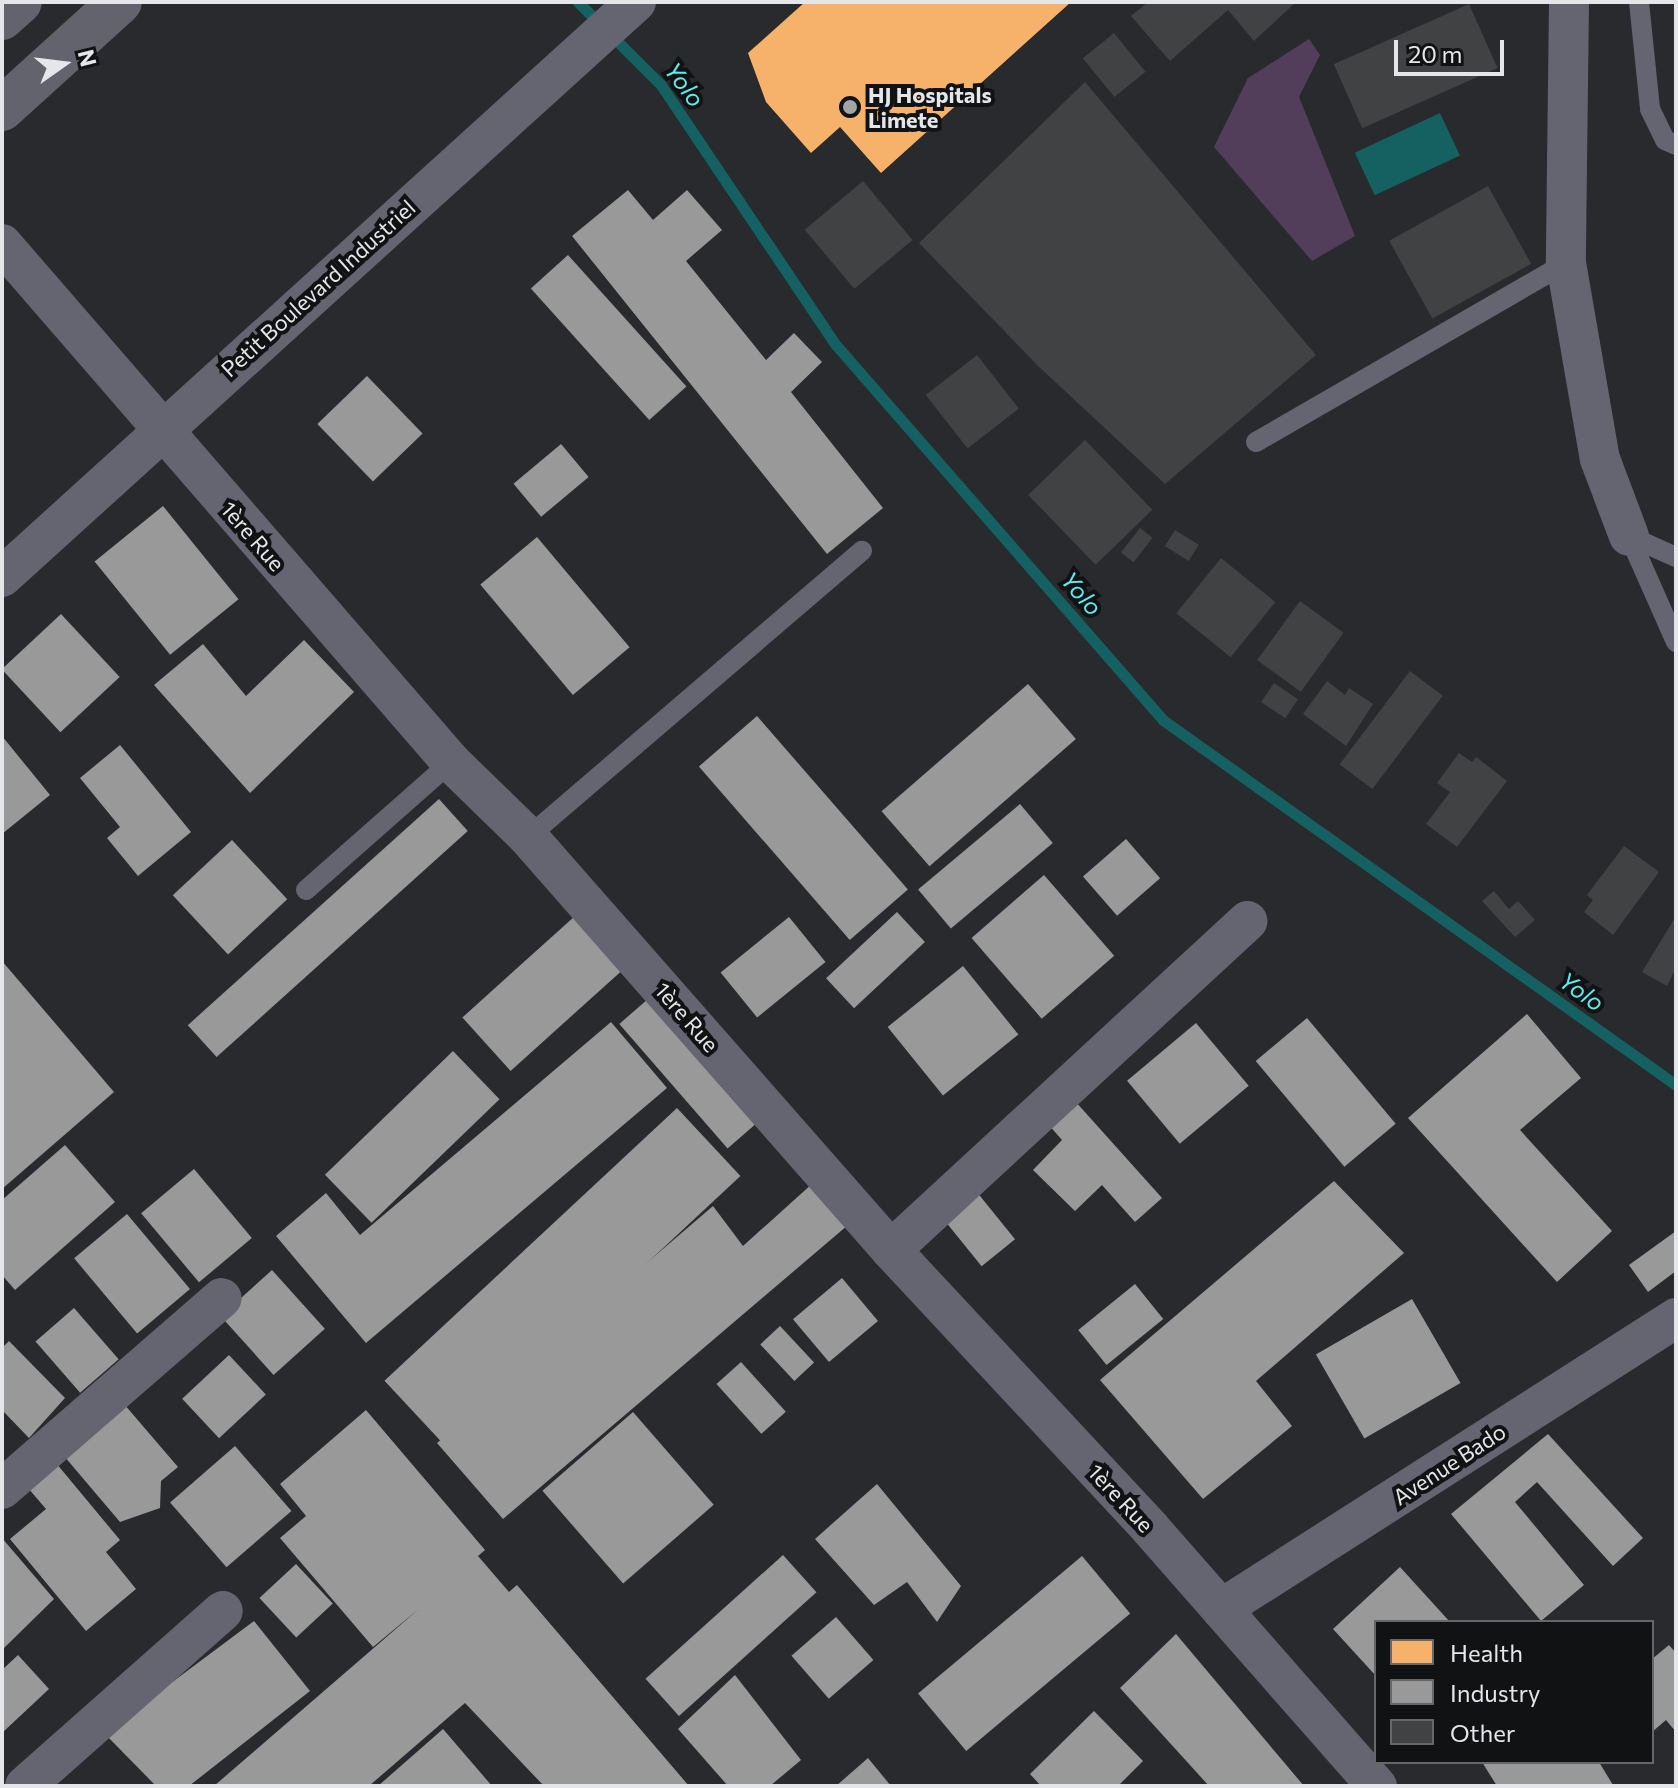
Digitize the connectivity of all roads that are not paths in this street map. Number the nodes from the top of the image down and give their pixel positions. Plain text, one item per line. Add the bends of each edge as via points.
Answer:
1 (20, 2) edge
2 (120, 2) edge
3 (636, 2) edge
4 (1569, 2) edge
5 (1639, 2) edge
6 (2, 18) edge
7 (2, 109) edge
8 (1676, 145) edge
9 (2, 244) edge
10 (1566, 263) junction
11 (160, 430) junction
12 (1256, 442) dead end
13 (1629, 536) junction
14 (862, 551) dead end
15 (1676, 557) edge
16 (2, 577) edge
17 (1676, 642) edge
18 (451, 762) junction
19 (528, 837) junction
20 (306, 890) dead end
21 (1248, 921) dead end
22 (891, 1250) junction
23 (222, 1298) dead end
24 (1676, 1318) edge
25 (2, 1489) edge
26 (1221, 1609) junction
27 (223, 1611) dead end
28 (25, 1786) edge
29 (1377, 1786) edge

1 - 6 highway
2 - 7 highway
3 - 11 street, Petit Boulevard Industriel
4 - 10 street
5 - 8 lane via 1650,109 1665,140
9 - 11 street, 1ère Rue
10 - 12 lane
10 - 13 street via 1600,459
11 - 16 street, Petit Boulevard Industriel
11 - 18 street, 1ère Rue
13 - 15 lane
13 - 17 lane
14 - 19 lane
18 - 19 street, 1ère Rue
18 - 20 lane
19 - 22 street, 1ère Rue
21 - 22 street
22 - 26 street, 1ère Rue
23 - 25 street
24 - 26 street, Avenue Bado
26 - 29 street, 1ère Rue
27 - 28 street

